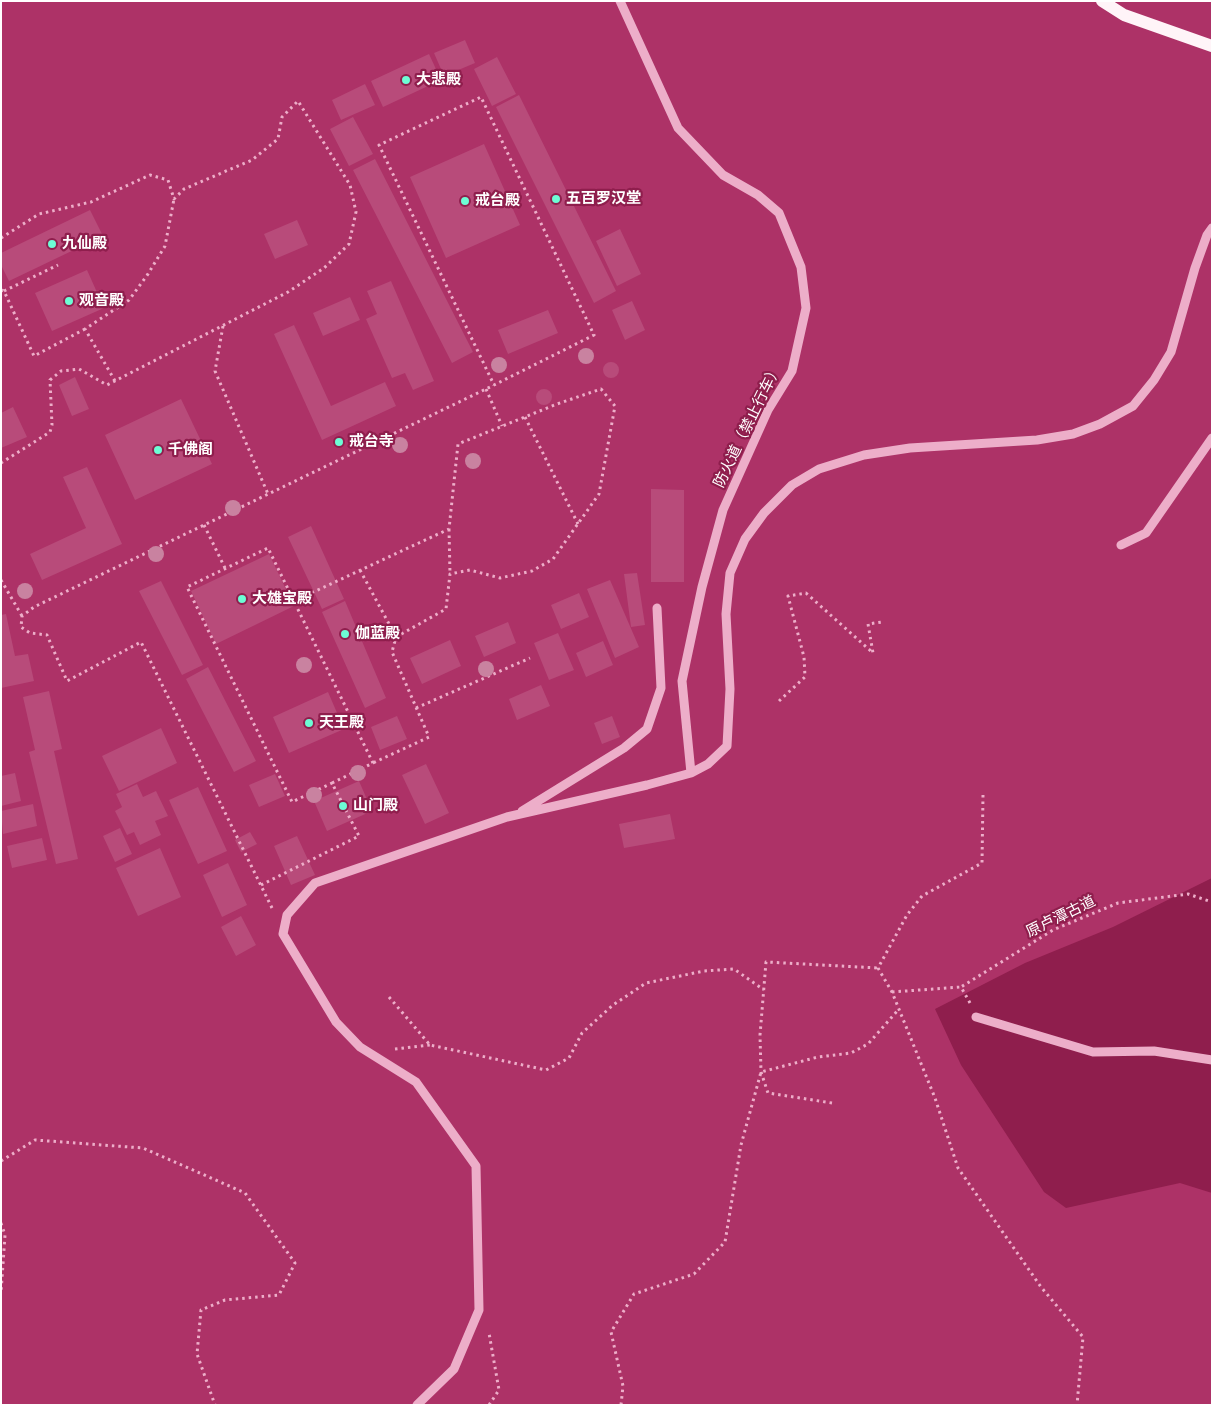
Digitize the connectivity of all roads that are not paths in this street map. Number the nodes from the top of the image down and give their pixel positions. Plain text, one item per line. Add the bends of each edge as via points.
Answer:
1 (620, 1) edge
2 (1102, 1) edge
3 (1212, 46) edge
4 (1212, 228) edge
5 (1212, 438) edge
6 (1121, 545) dead end
7 (657, 608) dead end
8 (690, 773) junction
9 (514, 816) junction
10 (976, 1017) road end
11 (1212, 1060) edge
12 (417, 1405) edge

1 - 8 street, 防火道（禁止行车） via 678,128 723,174 758,195 780,214 801,268 806,308 792,371 768,410 723,510 702,587 682,681
2 - 3 main road via 1124,15
4 - 8 street via 1195,268 1171,352 1133,406 1074,434 864,455 819,469 792,486 764,512 744,539 730,573 726,614 730,689 727,746 708,764
5 - 6 street via 1146,533
7 - 9 street via 661,688 647,729 624,748
8 - 9 street
9 - 12 street via 315,883 287,915 283,934 336,1022 360,1047 416,1082 476,1166 480,1310 454,1369
10 - 11 street via 1093,1052 1154,1051

